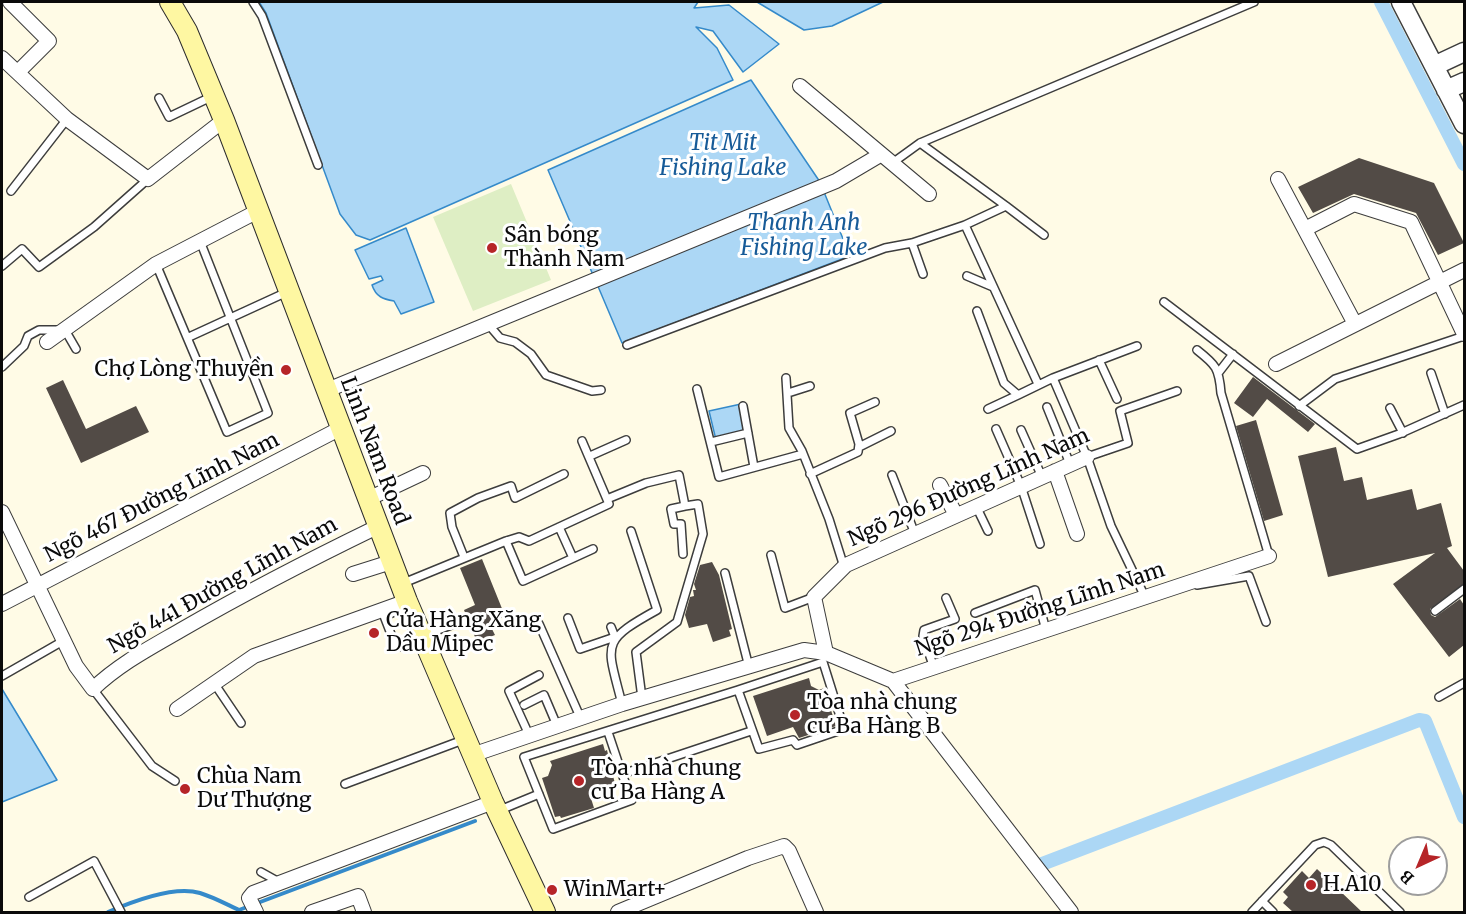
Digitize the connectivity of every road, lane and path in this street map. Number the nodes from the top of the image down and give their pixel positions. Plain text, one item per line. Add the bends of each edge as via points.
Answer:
1 (10, 2) edge
2 (170, 2) edge
3 (254, 2) edge
4 (1254, 2) edge
5 (1401, 2) edge
6 (1463, 56) edge
7 (7, 67) edge
8 (1440, 78) junction
9 (1464, 82) edge
10 (800, 86) dead end
11 (213, 96) junction
12 (159, 98) dead end
13 (67, 119) junction
14 (224, 120) junction
15 (1464, 124) edge
16 (920, 143) junction
17 (886, 159) junction
18 (318, 165) dead end
19 (148, 179) junction
20 (1278, 179) dead end
21 (11, 191) dead end
22 (929, 194) dead end
23 (1006, 206) junction
24 (258, 211) junction
25 (965, 225) junction
26 (1305, 229) junction
27 (1044, 235) dead end
28 (200, 240) junction
29 (912, 243) junction
30 (156, 264) junction
31 (2, 266) edge
32 (1464, 270) edge
33 (922, 274) dead end
34 (967, 276) dead end
35 (1440, 282) junction
36 (993, 287) junction
37 (288, 292) junction
38 (1164, 302) dead end
39 (977, 311) dead end
40 (231, 318) junction
41 (488, 324) junction
42 (1355, 324) junction
43 (65, 330) junction
44 (1464, 335) edge
45 (189, 337) junction
46 (47, 342) dead end
47 (627, 345) dead end
48 (1137, 346) dead end
49 (76, 349) dead end
50 (1197, 350) dead end
51 (1233, 354) junction
52 (1099, 360) junction
53 (1276, 364) dead end
54 (2, 367) edge
55 (1218, 372) junction
56 (1431, 373) dead end
57 (786, 378) dead end
58 (1053, 378) junction
59 (1038, 384) junction
60 (810, 386) dead end
61 (697, 389) dead end
62 (601, 390) dead end
63 (325, 391) junction
64 (1177, 391) dead end
65 (788, 393) junction
66 (1018, 395) junction
67 (1117, 399) dead end
68 (875, 402) dead end
69 (1464, 405) edge
70 (743, 406) dead end
71 (1299, 406) junction
72 (1045, 408) dead end
73 (1390, 408) dead end
74 (988, 409) dead end
75 (1445, 414) junction
76 (341, 428) junction
77 (996, 429) dead end
78 (1021, 430) dead end
79 (891, 431) dead end
80 (748, 433) junction
81 (1403, 433) junction
82 (626, 440) dead end
83 (582, 441) dead end
84 (711, 442) junction
85 (859, 447) junction
86 (803, 454) junction
87 (590, 456) junction
88 (1087, 457) junction
89 (1068, 460) junction
90 (754, 467) junction
91 (423, 473) dead end
92 (564, 474) dead end
93 (810, 474) junction
94 (1049, 474) junction
95 (892, 475) dead end
96 (940, 485) dead end
97 (1021, 486) junction
98 (368, 499) junction
99 (607, 499) junction
100 (685, 506) junction
101 (976, 506) junction
102 (2, 512) edge
103 (956, 515) junction
104 (377, 527) junction
105 (559, 527) junction
106 (631, 531) dead end
107 (988, 531) dead end
108 (915, 534) junction
109 (1077, 534) dead end
110 (506, 541) junction
111 (1040, 544) dead end
112 (593, 549) dead end
113 (683, 554) dead end
114 (771, 555) dead end
115 (1269, 556) joint
116 (464, 557) junction
117 (573, 558) junction
118 (391, 562) junction
119 (844, 567) junction
120 (725, 573) dead end
121 (353, 574) dead end
122 (36, 587) junction
123 (1176, 587) junction
124 (1464, 589) edge
125 (405, 597) junction
126 (814, 597) junction
127 (1145, 597) junction
128 (946, 598) dead end
129 (2, 604) edge
130 (1436, 611) dead end
131 (975, 613) dead end
132 (568, 618) dead end
133 (459, 622) dead end
134 (1266, 622) dead end
135 (539, 624) dead end
136 (611, 627) dead end
137 (1046, 630) junction
138 (615, 637) junction
139 (63, 641) junction
140 (424, 642) junction
141 (826, 653) junction
142 (749, 667) junction
143 (934, 668) junction
144 (539, 675) dead end
145 (2, 676) edge
146 (893, 681) junction
147 (213, 682) junction
148 (1464, 683) edge
149 (93, 689) junction
150 (738, 690) junction
151 (1439, 697) dead end
152 (642, 698) junction
153 (622, 704) junction
154 (524, 705) dead end
155 (177, 709) dead end
156 (581, 719) junction
157 (241, 723) dead end
158 (558, 728) junction
159 (751, 731) junction
160 (608, 732) junction
161 (530, 737) junction
162 (469, 747) junction
163 (622, 774) junction
164 (175, 781) dead end
165 (345, 784) dead end
166 (539, 794) junction
167 (495, 806) junction
168 (261, 872) dead end
169 (279, 882) junction
170 (29, 897) dead end
171 (1262, 902) junction
172 (121, 912) edge
173 (256, 912) edge
174 (312, 912) edge
175 (364, 912) edge
176 (545, 912) edge
177 (618, 912) edge
178 (816, 912) edge
179 (1071, 912) edge
180 (1252, 912) edge
181 (1273, 912) edge
182 (1400, 912) edge

1 - 7 street via 49,41
2 - 11 main road, Linh Nam Road via 187,31
3 - 18 lane
4 - 16 lane
5 - 8 street
6 - 8 street
7 - 13 street
8 - 9 street
8 - 15 street
10 - 17 street
11 - 12 lane via 169,117
11 - 14 main road, Linh Nam Road
13 - 19 street
13 - 21 lane
14 - 19 street
14 - 24 main road, Linh Nam Road
16 - 17 lane
16 - 23 lane
17 - 22 street
17 - 41 street
19 - 31 lane via 94,227 39,267 22,249
20 - 26 street
23 - 25 lane
23 - 27 lane
24 - 28 street
24 - 37 main road, Linh Nam Road
25 - 29 lane
25 - 36 lane
26 - 35 street via 1354,204 1410,222
26 - 42 street
28 - 30 street
28 - 40 lane
29 - 33 lane
29 - 47 lane via 885,248
30 - 43 street
30 - 45 lane
32 - 35 street
34 - 36 lane
35 - 42 street
35 - 44 street
36 - 59 lane
37 - 40 lane
37 - 63 main road, Linh Nam Road
38 - 51 lane
39 - 66 lane via 1004,383
40 - 45 lane
40 - 45 lane via 268,413 227,432
41 - 62 lane via 500,338 515,342 531,354 546,375 592,391
41 - 63 street
42 - 53 street
43 - 46 street
43 - 49 lane
43 - 54 lane via 39,330 28,336 24,346
44 - 71 lane via 1335,379
48 - 52 lane
50 - 55 lane via 1213,362
51 - 55 lane
51 - 71 lane
52 - 58 lane
52 - 67 lane
55 - 115 lane
56 - 75 lane
57 - 65 lane
58 - 59 lane
58 - 88 lane
59 - 66 lane
60 - 65 lane
61 - 84 lane
63 - 76 main road, Linh Nam Road
64 - 88 lane, Ngõ 296 Đường Lĩnh Nam via 1120,411 1128,443
65 - 86 lane via 789,428
66 - 74 lane
68 - 85 lane via 849,413
69 - 75 lane
70 - 80 lane
71 - 81 lane via 1357,449
72 - 89 lane
73 - 81 lane
75 - 81 lane
76 - 98 main road, Linh Nam Road
76 - 122 street, Ngõ 467 Đường Lĩnh Nam
77 - 97 lane
78 - 94 lane
79 - 85 lane
80 - 84 lane
80 - 90 lane
82 - 87 lane
83 - 87 lane
84 - 90 lane via 719,477
85 - 93 lane via 858,452
86 - 90 lane
86 - 93 lane
87 - 99 lane
88 - 89 street, Ngõ 296 Đường Lĩnh Nam
88 - 127 lane via 1111,526
89 - 94 street, Ngõ 296 Đường Lĩnh Nam
91 - 98 street
92 - 116 lane via 515,498 511,486 450,513
93 - 119 lane
94 - 97 street, Ngõ 296 Đường Lĩnh Nam
94 - 109 street
95 - 108 lane
96 - 103 street
97 - 101 street, Ngõ 296 Đường Lĩnh Nam
97 - 111 lane
98 - 104 main road, Linh Nam Road
99 - 100 lane via 679,475
99 - 105 lane via 609,504
100 - 113 lane via 670,509 674,524 681,524
100 - 152 lane via 698,504 703,534 677,622 636,652
101 - 103 street, Ngõ 296 Đường Lĩnh Nam
101 - 107 lane
102 - 122 street
103 - 108 street, Ngõ 296 Đường Lĩnh Nam
104 - 118 main road, Linh Nam Road
104 - 149 street, Ngõ 441 Đường Lĩnh Nam via 202,618 113,669
105 - 110 lane via 529,541 519,537
105 - 117 lane
106 - 138 lane via 657,610
108 - 119 street, Ngõ 296 Đường Lĩnh Nam
110 - 116 lane
110 - 117 lane via 523,581
112 - 117 lane
114 - 126 lane via 785,608
115 - 123 street, Ngõ 294 Đường Lĩnh Nam
116 - 125 lane
118 - 121 street
118 - 125 main road, Linh Nam Road
119 - 126 street, Ngõ 296 Đường Lĩnh Nam
120 - 142 lane
122 - 129 street, Ngõ 467 Đường Lĩnh Nam
122 - 139 street
123 - 127 street, Ngõ 294 Đường Lĩnh Nam
123 - 134 lane via 1249,576
124 - 130 lane
125 - 140 main road, Linh Nam Road
125 - 140 lane via 384,616 396,647
125 - 147 street via 254,656
126 - 141 street
127 - 137 street, Ngõ 294 Đường Lĩnh Nam
128 - 143 lane via 955,619 924,630
131 - 137 lane via 1035,590
132 - 138 lane via 580,649
133 - 140 lane
135 - 156 lane
136 - 138 lane
137 - 143 street, Ngõ 294 Đường Lĩnh Nam
138 - 153 lane via 610,657
139 - 145 lane
139 - 149 street
140 - 162 main road, Linh Nam Road
141 - 142 street via 804,650
141 - 146 street
142 - 152 street
143 - 146 street, Ngõ 294 Đường Lĩnh Nam
144 - 161 lane via 509,691
146 - 179 street
147 - 155 street
147 - 157 lane
148 - 151 lane
149 - 164 lane via 152,766
150 - 159 lane
150 - 159 lane via 823,663 844,729 797,745 793,740 759,749
150 - 160 lane
152 - 153 street
153 - 156 street
154 - 158 lane via 544,695
156 - 158 street
158 - 161 street
159 - 163 lane
160 - 163 lane
160 - 166 lane via 524,758
161 - 162 street
162 - 165 lane
162 - 167 main road, Linh Nam Road
163 - 166 lane via 632,800 553,829
166 - 167 lane
167 - 169 street
167 - 176 main road, Linh Nam Road
168 - 169 lane
169 - 173 street via 249,898
170 - 172 lane via 94,861
171 - 180 lane
171 - 181 lane
171 - 182 lane via 1315,844 1324,842
174 - 175 street via 358,896
177 - 178 street via 781,846 789,850

